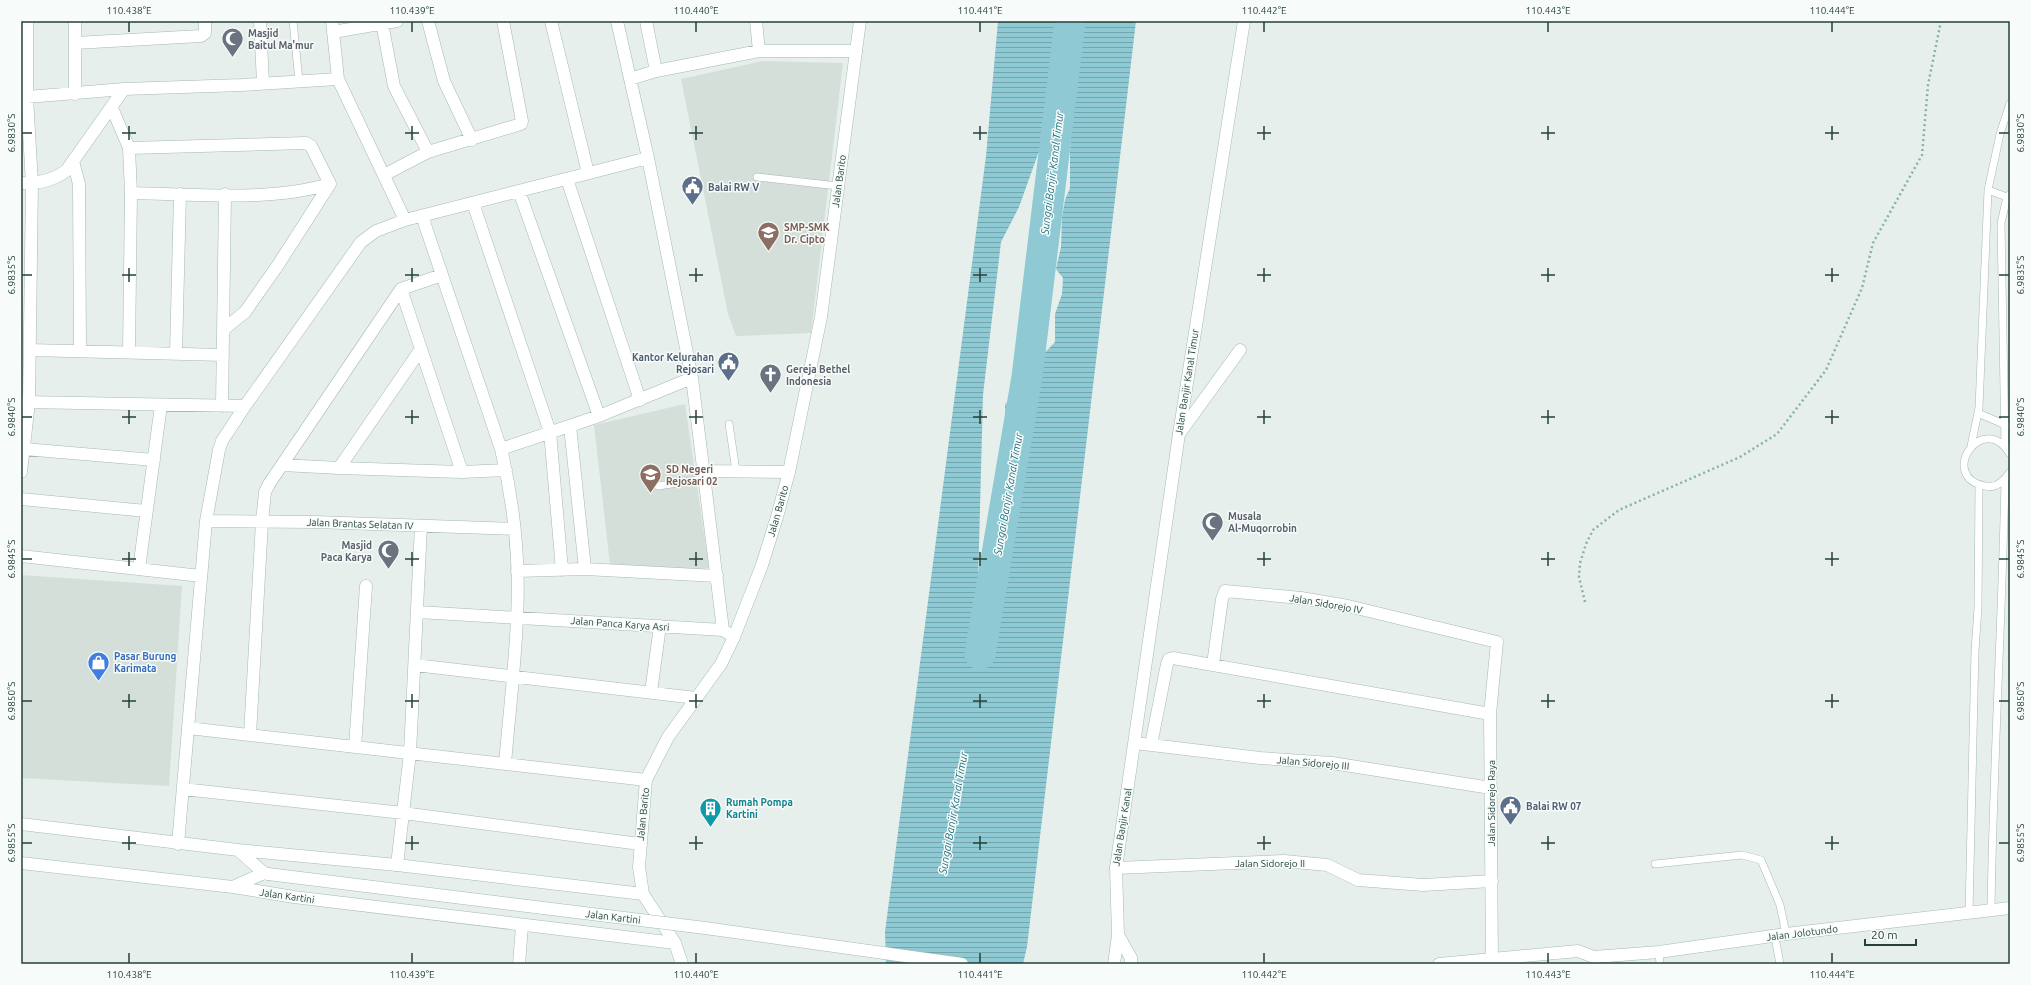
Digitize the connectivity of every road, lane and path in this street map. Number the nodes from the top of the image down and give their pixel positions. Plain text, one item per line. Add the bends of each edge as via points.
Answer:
1 (27, 21) edge
2 (75, 21) edge
3 (205, 21) edge
4 (260, 21) edge
5 (293, 21) edge
6 (397, 21) edge
7 (428, 21) edge
8 (503, 21) edge
9 (550, 21) edge
10 (617, 21) edge
11 (646, 21) edge
12 (756, 21) edge
13 (860, 21) edge
14 (1244, 21) edge
15 (1941, 21) edge
16 (382, 24) junction
17 (333, 26) edge
18 (75, 43) junction
19 (759, 51) junction
20 (856, 51) junction
21 (656, 71) junction
22 (338, 79) junction
23 (630, 79) junction
24 (299, 81) junction
25 (263, 83) junction
26 (124, 89) junction
27 (75, 94) junction
28 (28, 97) junction
29 (2010, 103) edge
30 (112, 108) junction
31 (472, 140) junction
32 (129, 148) junction
33 (428, 152) junction
34 (648, 158) junction
35 (73, 161) junction
36 (588, 173) junction
37 (384, 175) junction
38 (757, 177) dead end
39 (567, 179) junction
40 (27, 184) edge
41 (330, 184) junction
42 (838, 186) junction
43 (1988, 190) junction
44 (519, 191) junction
45 (131, 193) junction
46 (180, 194) junction
47 (224, 194) junction
48 (2009, 195) edge
49 (473, 202) junction
50 (422, 216) junction
51 (405, 220) junction
52 (442, 275) junction
53 (401, 289) junction
54 (223, 330) junction
55 (421, 349) junction
56 (30, 350) junction
57 (80, 350) junction
58 (1240, 350) dead end
59 (129, 352) junction
60 (176, 353) junction
61 (223, 354) junction
62 (692, 378) junction
63 (640, 400) junction
64 (25, 402) edge
65 (161, 405) junction
66 (222, 406) junction
67 (245, 406) junction
68 (1978, 412) junction
69 (599, 416) junction
70 (729, 424) dead end
71 (570, 426) junction
72 (2007, 426) edge
73 (550, 432) junction
74 (1178, 434) junction
75 (1971, 446) junction
76 (2005, 446) junction
77 (24, 449) junction
78 (501, 449) junction
79 (2010, 454) edge
80 (154, 460) junction
81 (282, 465) junction
82 (339, 468) junction
83 (506, 470) junction
84 (736, 471) junction
85 (21, 472) edge
86 (462, 472) junction
87 (789, 472) junction
88 (2010, 472) edge
89 (704, 475) junction
90 (2005, 480) junction
91 (1979, 485) junction
92 (658, 486) dead end
93 (21, 499) edge
94 (146, 511) junction
95 (206, 521) junction
96 (262, 522) junction
97 (421, 526) junction
98 (514, 529) junction
99 (21, 556) edge
100 (138, 569) junction
101 (585, 569) junction
102 (517, 570) junction
103 (562, 570) junction
104 (201, 576) junction
105 (717, 576) junction
106 (366, 586) dead end
107 (1585, 602) dead end
108 (418, 612) junction
109 (517, 618) junction
110 (660, 626) junction
111 (723, 630) junction
112 (734, 637) junction
113 (1497, 642) joint
114 (1213, 664) junction
115 (415, 665) junction
116 (512, 675) junction
117 (651, 692) junction
118 (696, 698) junction
119 (1490, 714) junction
120 (188, 728) junction
121 (250, 735) junction
122 (1135, 743) junction
123 (1151, 745) junction
124 (355, 747) junction
125 (410, 753) junction
126 (505, 764) junction
127 (646, 780) junction
128 (1491, 788) junction
129 (183, 789) junction
130 (403, 813) junction
131 (21, 824) edge
132 (178, 844) junction
133 (640, 844) junction
134 (238, 850) junction
135 (21, 863) edge
136 (1655, 864) dead end
137 (398, 865) junction
138 (1116, 868) junction
139 (266, 874) junction
140 (1492, 881) junction
141 (233, 887) junction
142 (643, 894) junction
143 (2010, 908) edge
144 (1991, 911) junction
145 (1969, 913) junction
146 (522, 926) junction
147 (1118, 934) junction
148 (1780, 935) junction
149 (675, 943) junction
150 (1660, 958) edge
151 (1133, 962) edge
152 (1490, 962) edge
153 (1592, 962) edge
154 (519, 964) edge
155 (682, 964) edge
156 (962, 964) edge
157 (1114, 964) edge
158 (1439, 964) edge
159 (1780, 964) edge

1 - 28 street
2 - 18 street
3 - 18 street via 205,33 201,36
4 - 25 street
5 - 24 lane
6 - 16 street
7 - 31 street via 444,81
8 - 31 street via 522,121 516,127
9 - 36 street
10 - 23 street
11 - 21 street
12 - 19 street
13 - 20 street, Jalan Barito
14 - 74 street, Jalan Banjir Kanal Timur
15 - 107 path via 1928,85 1922,155 1873,243 1862,288 1826,370 1777,434 1740,457 1620,510 1593,530 1580,563 1579,577
16 - 17 street
16 - 33 street via 394,86
17 - 22 street
18 - 27 street
19 - 20 street
19 - 21 street
20 - 42 street, Jalan Barito
21 - 23 street
22 - 24 street
22 - 37 street
23 - 34 street
24 - 25 street
25 - 26 street
26 - 27 street
26 - 30 street
27 - 28 street
28 - 40 street
29 - 43 lane via 2000,134
30 - 32 street
30 - 35 street
31 - 33 street
32 - 41 street via 306,143 311,146
32 - 45 street
33 - 37 street
34 - 36 street
34 - 62 street
35 - 40 street via 66,171 52,180
35 - 57 street via 79,184
36 - 39 street
37 - 51 street
38 - 42 lane
39 - 44 street
39 - 63 street
40 - 56 street
41 - 47 street via 280,195
41 - 54 street via 245,312
42 - 87 street, Jalan Barito via 821,317
43 - 48 lane
43 - 68 lane
44 - 49 street
44 - 69 street
45 - 46 street
45 - 59 street
46 - 47 street
46 - 60 street
47 - 54 street
48 - 72 lane via 2001,223
49 - 50 street
49 - 73 street
50 - 51 street
50 - 52 street
51 - 67 street via 376,231 361,242
52 - 53 street
52 - 78 street
53 - 55 street
53 - 81 street
54 - 61 street
55 - 82 street
55 - 86 street
56 - 57 street
56 - 64 street
57 - 59 street
58 - 74 street
59 - 60 street
60 - 61 street
61 - 66 street
62 - 63 street
62 - 89 street
63 - 69 street
64 - 65 street
64 - 77 street
65 - 66 street
65 - 80 street
66 - 67 street
67 - 95 street via 222,441
68 - 72 lane
68 - 75 lane
69 - 71 street
70 - 84 lane
71 - 73 street
71 - 101 street
72 - 76 lane
73 - 78 street
73 - 103 street
74 - 122 street, Jalan Banjir Kanal Timur
75 - 76 lane via 1988,439
75 - 91 lane via 1964,463 1971,480
76 - 79 lane
77 - 80 street
77 - 85 street
78 - 83 street
80 - 94 street
81 - 82 street
81 - 96 street via 265,492
82 - 86 street
83 - 86 street
83 - 98 street
84 - 87 street
84 - 89 street
87 - 112 street, Jalan Barito via 762,565
88 - 90 lane
89 - 92 lane
89 - 105 street
90 - 91 lane via 1988,487
90 - 144 lane
91 - 145 lane
93 - 94 street
94 - 100 street
95 - 96 street, Jalan Brantas Selatan IV
95 - 104 street
96 - 97 street, Jalan Brantas Selatan IV
96 - 121 street
97 - 98 street, Jalan Brantas Selatan IV
97 - 108 street
98 - 102 street
99 - 100 street
100 - 104 street
101 - 103 street
101 - 105 street
102 - 103 street
102 - 109 street
104 - 120 street
105 - 111 street
106 - 124 street
108 - 109 street, Jalan Panca Karya Asri
108 - 115 street
109 - 110 street, Jalan Panca Karya Asri
109 - 116 street
110 - 111 street, Jalan Panca Karya Asri
110 - 117 street
111 - 112 street
112 - 118 street, Jalan Barito via 721,664
113 - 114 street, Jalan Sidorejo IV via 1348,606 1301,598 1224,591
113 - 119 street, Jalan Sidorejo Raya
114 - 119 street
114 - 123 street via 1169,659
115 - 116 street
115 - 125 street
116 - 117 street
116 - 126 street
117 - 118 street
118 - 127 street, Jalan Barito via 668,737
119 - 128 street, Jalan Sidorejo Raya
120 - 121 street
120 - 129 street
121 - 124 street
122 - 123 street, Jalan Sidorejo III
122 - 138 street, Jalan Banjir Kanal
123 - 128 street, Jalan Sidorejo III via 1332,764
124 - 125 street
125 - 126 street
125 - 130 street
126 - 127 street
127 - 133 street, Jalan Barito
128 - 140 street, Jalan Sidorejo Raya
129 - 130 street
129 - 132 street
130 - 133 street
130 - 137 street
131 - 132 street
132 - 134 street
133 - 142 street, Jalan Barito via 639,868
134 - 137 street
134 - 139 street, Jalan Kartini
135 - 141 street, Jalan Kartini
136 - 148 lane via 1742,855 1761,860 1780,905
137 - 142 street
138 - 140 street, Jalan Sidorejo II via 1284,862 1327,865 1358,880 1423,884
138 - 147 street, Jalan Banjir Kanal
139 - 141 street, Jalan Kartini
139 - 156 street, Jalan Kartini, bridge via 705,928
140 - 152 street, Jalan Sidorejo Raya
141 - 146 street, Jalan Kartini
142 - 149 street, Jalan Barito
143 - 144 street, Jalan Jolotundo
144 - 145 street, Jalan Jolotundo
145 - 148 street, Jalan Jolotundo
146 - 149 street, Jalan Kartini
146 - 154 street
147 - 151 street, Jalan Banjir Kanal
147 - 157 street, Jalan Banjir Kanal
148 - 150 street, Jalan Jolotundo
148 - 159 lane
149 - 155 street, Jalan Barito
150 - 153 street, Jalan Jolotundo
152 - 153 street, Jalan Jolotundo via 1578,951
152 - 158 street

